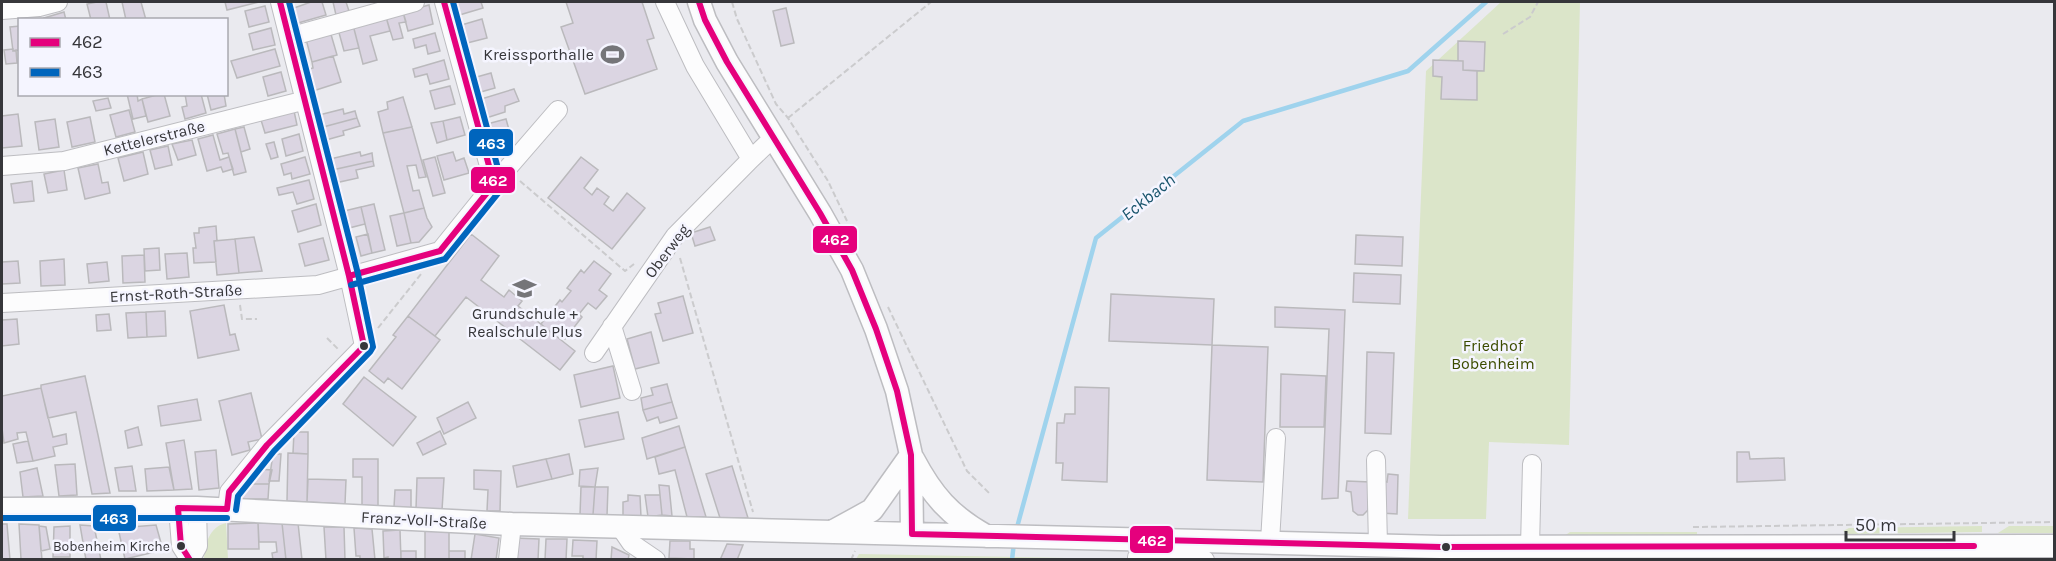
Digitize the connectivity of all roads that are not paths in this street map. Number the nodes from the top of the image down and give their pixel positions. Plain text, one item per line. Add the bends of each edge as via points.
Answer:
1 (58, 2) edge
2 (280, 2) edge
3 (415, 2) edge
4 (444, 2) edge
5 (665, 2) edge
6 (699, 2) edge
7 (2, 10) edge
8 (289, 37) junction
9 (306, 100) junction
10 (558, 110) dead end
11 (783, 133) junction
12 (751, 159) junction
13 (2, 166) edge
14 (500, 177) junction
15 (349, 276) junction
16 (2, 303) edge
17 (612, 326) junction
18 (594, 353) dead end
19 (632, 391) dead end
20 (1276, 438) dead end
21 (911, 455) junction
22 (1376, 460) dead end
23 (1532, 464) dead end
24 (188, 508) junction
25 (2, 509) edge
26 (227, 509) junction
27 (512, 524) junction
28 (620, 527) junction
29 (832, 532) junction
30 (912, 534) junction
31 (997, 537) junction
32 (1269, 542) junction
33 (1378, 545) junction
34 (2055, 546) edge
35 (1530, 547) junction
36 (1975, 553) edge
37 (1137, 558) edge
38 (190, 560) edge
39 (508, 560) edge
40 (656, 560) edge
41 (1204, 560) edge

1 - 7 street
2 - 8 street
3 - 8 street
4 - 14 street
5 - 12 street via 695,66
6 - 11 main road via 727,62
8 - 9 street
9 - 13 street, Kettelerstraße via 64,161
9 - 15 street
10 - 14 street
11 - 12 street, Oberweg
11 - 21 main road via 852,270 876,328 897,391
12 - 17 street, Oberweg via 675,236
14 - 15 street, Ernst-Roth-Straße via 440,251
15 - 16 street, Ernst-Roth-Straße via 318,285
15 - 26 street via 364,346 267,445 229,492
17 - 18 street, Oberweg
17 - 19 street
20 - 32 street
21 - 29 main road via 872,510
21 - 30 main road
21 - 31 main road via 926,485 964,524
22 - 33 street
23 - 35 street
24 - 25 main road, Franz-Voll-Straße
24 - 26 main road, Franz-Voll-Straße
24 - 38 street via 181,546
26 - 27 main road, Franz-Voll-Straße
27 - 28 main road, Franz-Voll-Straße
27 - 39 street
28 - 29 main road, Franz-Voll-Straße
28 - 40 street via 631,543
29 - 30 main road, Franz-Voll-Straße
30 - 31 main road, Franz-Voll-Straße
31 - 32 main road, Franz-Voll-Straße
32 - 33 main road, Franz-Voll-Straße
33 - 35 main road, Franz-Voll-Straße
34 - 36 main road, Franz-Voll-Straße
35 - 36 main road, Franz-Voll-Straße
37 - 41 street

